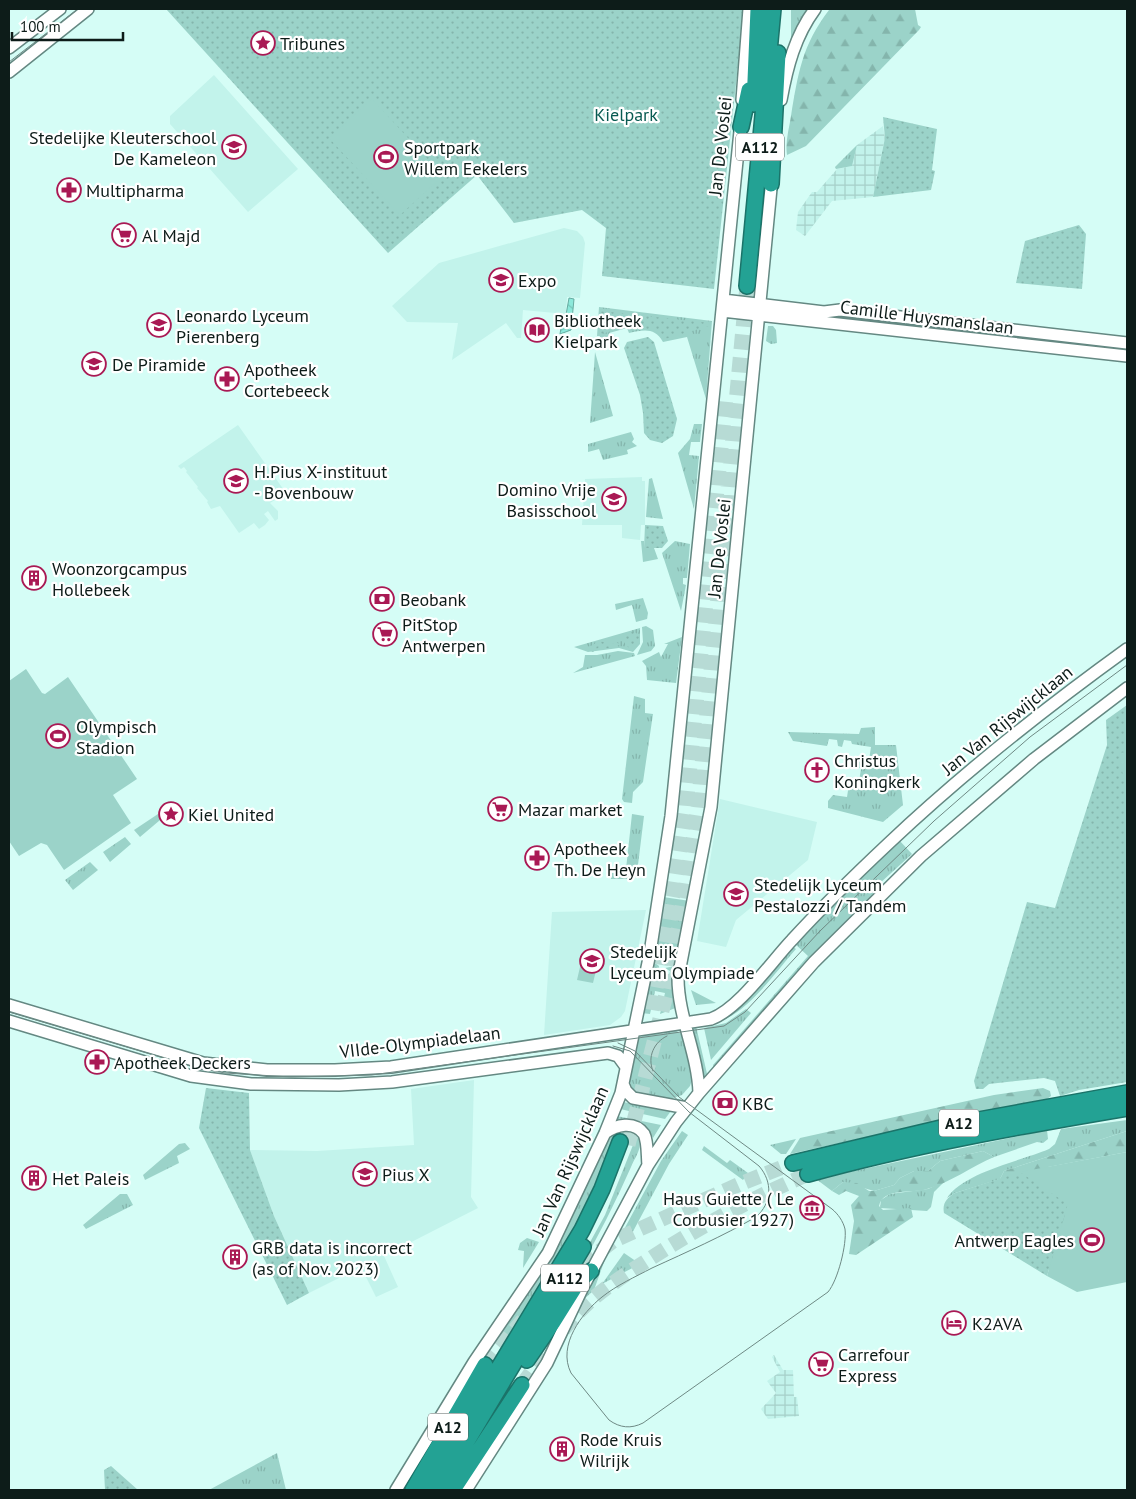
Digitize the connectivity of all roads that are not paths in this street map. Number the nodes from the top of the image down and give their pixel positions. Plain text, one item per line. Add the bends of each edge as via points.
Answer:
1 (60, 9) edge
2 (88, 9) edge
3 (749, 9) edge
4 (758, 9) edge
5 (773, 9) edge
6 (778, 9) edge
7 (815, 9) edge
8 (758, 42) junction
9 (9, 48) edge
10 (9, 72) edge
11 (741, 127) junction
12 (771, 184) junction
13 (723, 305) junction
14 (759, 310) junction
15 (1127, 344) edge
16 (1127, 356) edge
17 (1127, 649) edge
18 (1127, 688) edge
19 (9, 1005) edge
20 (9, 1021) edge
21 (686, 1024) junction
22 (634, 1031) junction
23 (626, 1067) junction
24 (623, 1084) junction
25 (699, 1093) junction
26 (1127, 1093) edge
27 (687, 1108) junction
28 (1127, 1108) edge
29 (605, 1133) junction
30 (793, 1163) tunnel mouth
31 (648, 1165) junction
32 (808, 1174) tunnel mouth
33 (591, 1271) junction
34 (485, 1364) tunnel mouth
35 (522, 1385) tunnel mouth
36 (490, 1406) junction
37 (396, 1490) edge
38 (413, 1490) edge
39 (425, 1490) edge
40 (438, 1490) edge
41 (453, 1490) edge
42 (466, 1490) edge

1 - 9 main road
2 - 10 main road
3 - 11 main road, Jan De Voslei
4 - 8 highway, A112
5 - 8 highway, A112 via 742,285
6 - 12 highway via 778,81
7 - 12 main road, Jan De Voslei via 791,54 775,134
8 - 11 highway
11 - 13 main road, Jan De Voslei
12 - 14 main road, Jan De Voslei
13 - 14 main road, Camille Huysmanslaan
13 - 22 main road, Jan De Voslei via 671,816 661,892
14 - 15 main road, Camille Huysmanslaan via 840,310
14 - 16 main road, Camille Huysmanslaan
14 - 21 main road, Jan De Voslei via 711,807 678,978
17 - 21 main road, Jan Van Rijswijcklaan via 1015,734 900,833 794,937 730,1008 711,1019
18 - 25 main road via 1034,759 917,860 814,962
19 - 22 main road, VIIde-Olympiadelaan via 202,1063 267,1070 391,1066
20 - 23 main road, VIIde-Olympiadelaan via 191,1076 246,1084 330,1086 392,1082 608,1053 618,1056
21 - 22 main road, Jan Van Rijswijcklaan
21 - 25 main road, Jan De Voslei via 699,1079
22 - 23 main road, Jan Van Rijswijcklaan
23 - 24 main road, Jan Van Rijswijcklaan
24 - 27 main road via 633,1098
24 - 29 main road, Jan Van Rijswijcklaan
25 - 27 main road
26 - 30 highway, A12 via 962,1123
27 - 31 main road
28 - 32 highway, A12 via 982,1133
29 - 31 main road via 627,1125 638,1129 646,1139
29 - 37 main road, Jan Van Rijswijcklaan via 548,1252 437,1420
31 - 33 main road
33 - 36 highway via 578,1282 518,1372
33 - 42 main road via 547,1363
34 - 38 highway, A12
35 - 41 highway, A12
36 - 39 highway, A112 via 588,1237 610,1193 624,1144 582,1230
36 - 40 highway, A112

